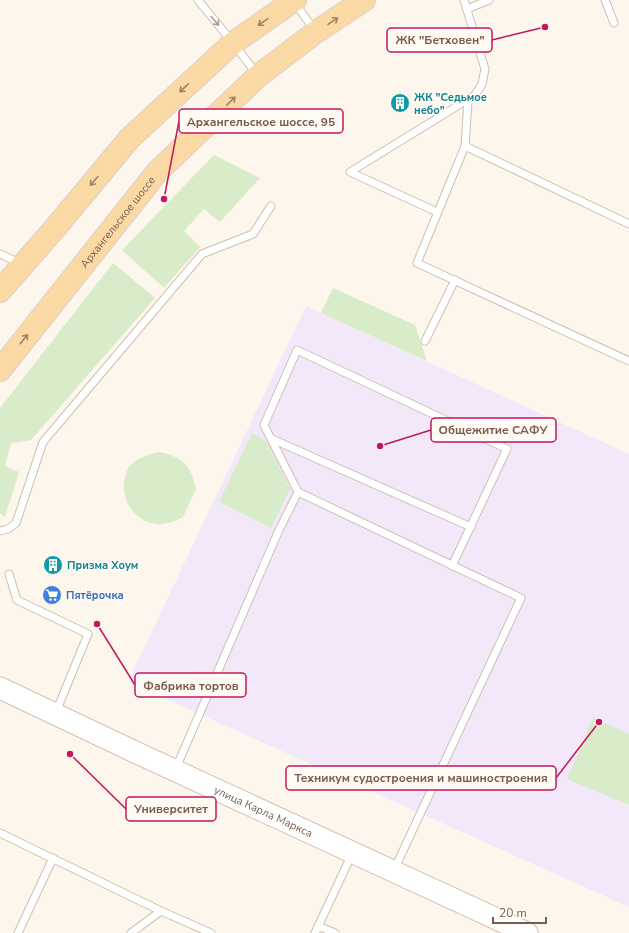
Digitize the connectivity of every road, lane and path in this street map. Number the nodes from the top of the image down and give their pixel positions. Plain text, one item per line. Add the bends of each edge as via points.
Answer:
1 (198, 0) edge
2 (294, 0) edge
3 (364, 0) edge
4 (464, 0) edge
5 (490, 0) edge
6 (605, 0) edge
7 (467, 9) junction
8 (614, 23) dead end
9 (316, 32) junction
10 (233, 43) junction
11 (258, 76) junction
12 (468, 100) junction
13 (465, 146) junction
14 (272, 206) dead end
15 (437, 212) junction
16 (629, 224) edge
17 (0, 254) edge
18 (21, 266) junction
19 (455, 280) junction
20 (0, 291) edge
21 (425, 341) dead end
22 (629, 361) edge
23 (0, 370) edge
24 (272, 439) junction
25 (298, 492) junction
26 (470, 527) junction
27 (0, 531) edge
28 (452, 566) junction
29 (9, 574) dead end
30 (3, 692) edge
31 (55, 714) junction
32 (175, 770) junction
33 (0, 833) edge
34 (352, 852) junction
35 (53, 858) junction
36 (394, 871) junction
37 (161, 911) junction
38 (318, 926) junction
39 (18, 933) edge
40 (131, 933) edge
41 (211, 933) edge
42 (315, 933) edge
43 (335, 933) edge
44 (527, 933) edge

1 -> 10 lane
2 - 9 lane
2 -> 10 main road
9 -> 3 main road, Архангельское шоссе
4 - 7 lane
5 - 7 lane
6 - 8 lane
7 - 12 lane via 485,69 482,84
9 - 11 main road, Архангельское шоссе
10 - 11 lane
10 -> 18 main road via 130,138
23 -> 11 main road, Архангельское шоссе via 158,171
12 - 13 lane
12 - 15 lane via 350,172
13 - 15 lane
13 - 16 lane
14 - 27 lane via 253,234 202,254 43,442 16,523
15 - 19 lane via 417,263
17 - 18 lane
18 - 20 main road
19 - 21 lane
19 - 22 lane
24 - 25 lane
24 - 26 lane
24 - 26 lane via 264,425 297,350 507,449
25 - 28 lane
25 - 32 lane via 279,530
26 - 28 lane
28 - 36 lane via 521,598
29 - 31 lane via 17,600 88,634
30 - 31 street, улица Карла Маркса
31 - 32 street, улица Карла Маркса
32 - 34 street, улица Карла Маркса
33 - 35 lane
34 - 36 street, улица Карла Маркса
34 - 38 lane
35 - 37 lane
35 - 39 lane
36 - 44 street, улица Карла Маркса
37 - 40 lane
37 - 41 lane
38 - 42 lane
38 - 43 lane

